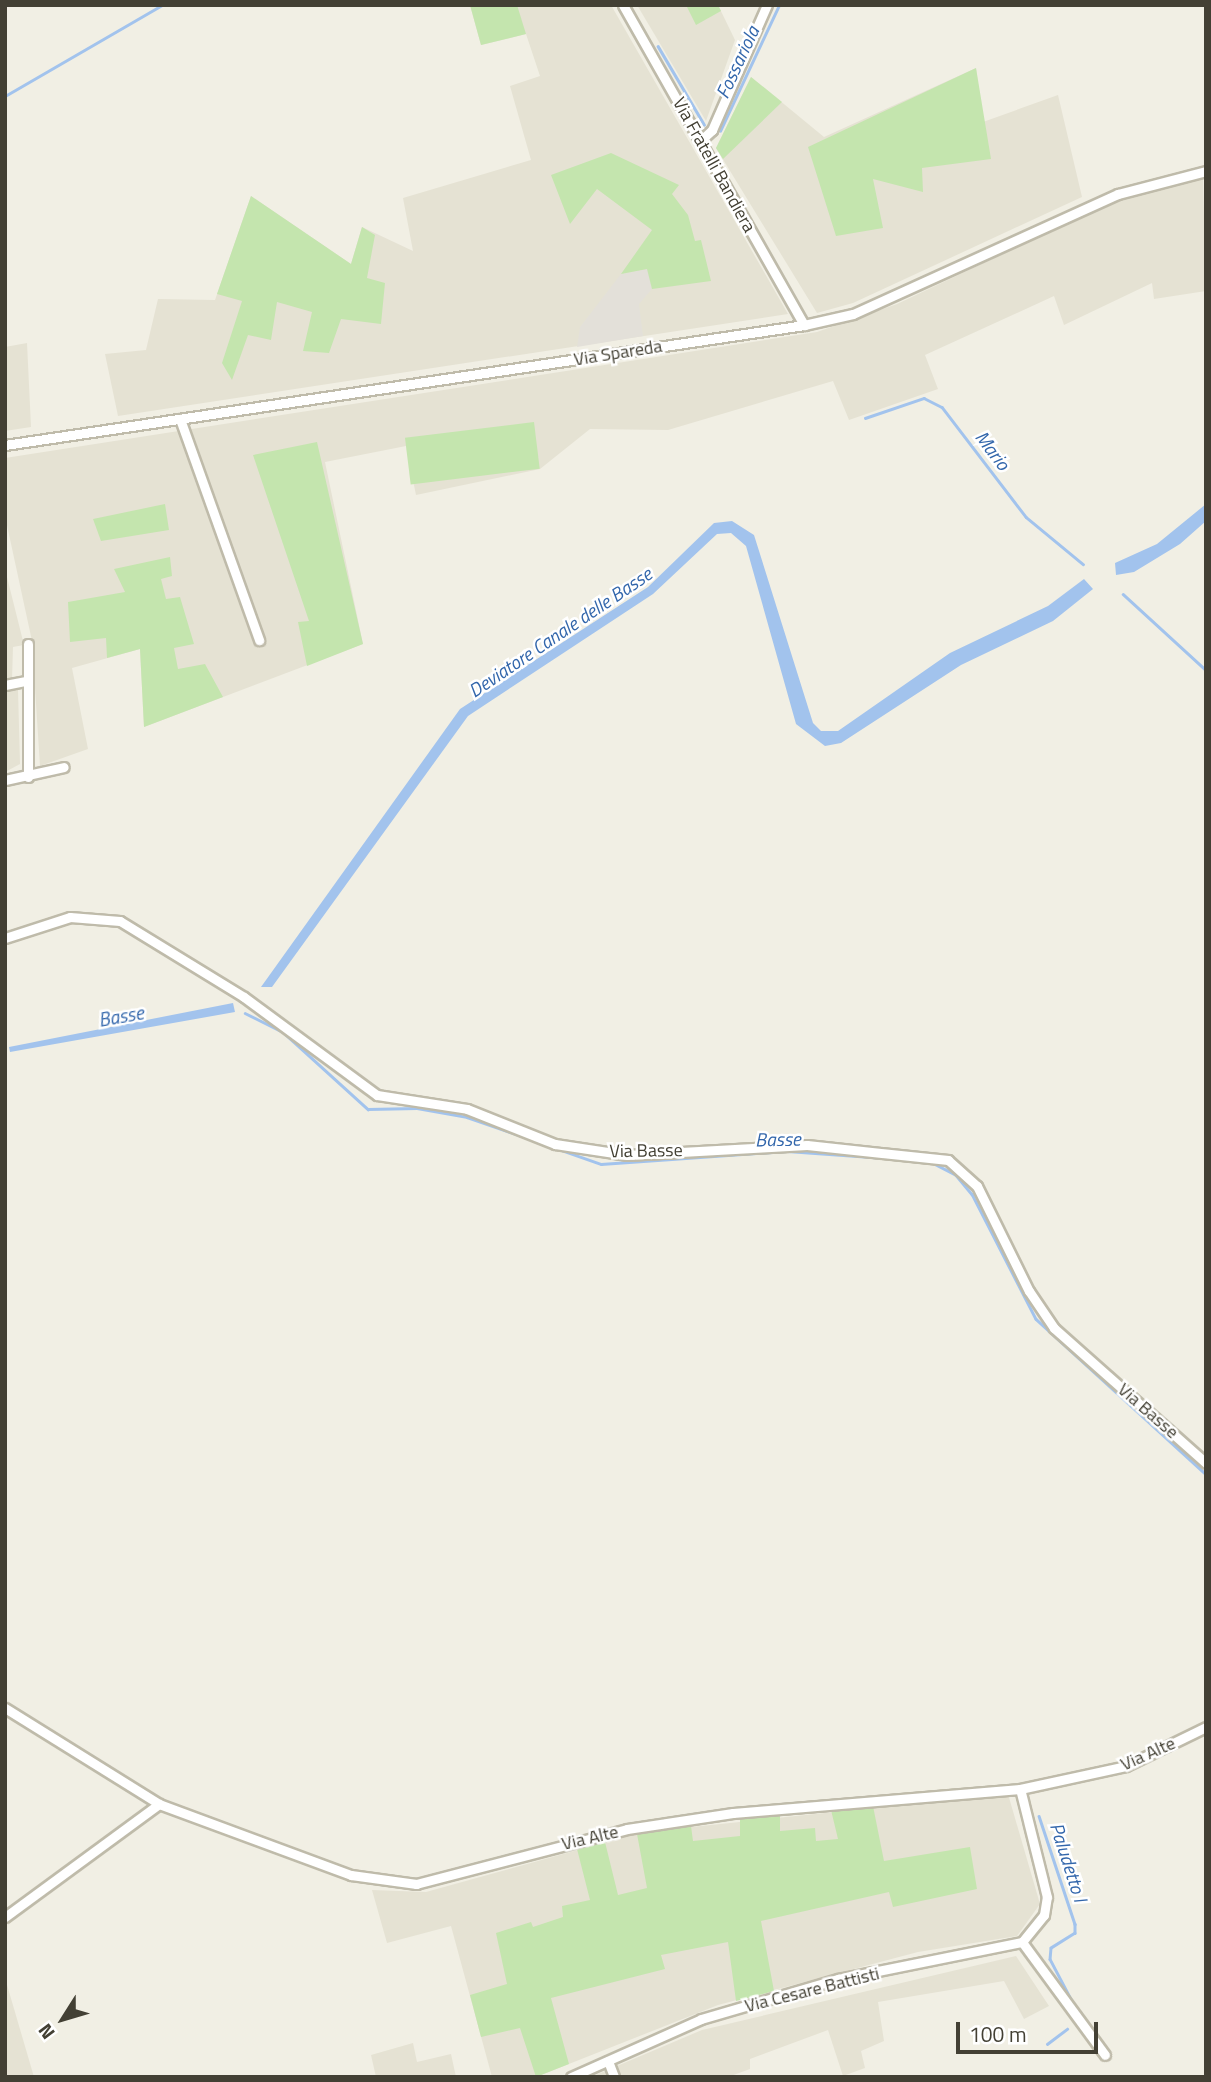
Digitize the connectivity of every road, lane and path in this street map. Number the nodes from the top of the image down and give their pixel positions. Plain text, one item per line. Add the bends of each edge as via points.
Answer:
1 (623, 5) edge
2 (767, 5) edge
3 (701, 140) junction
4 (1206, 171) edge
5 (804, 325) junction
6 (180, 419) junction
7 (5, 445) edge
8 (259, 640) dead end
9 (28, 644) dead end
10 (25, 681) junction
11 (5, 685) edge
12 (64, 767) dead end
13 (28, 777) junction
14 (5, 780) edge
15 (5, 938) edge
16 (1206, 1463) edge
17 (5, 1708) edge
18 (1206, 1727) edge
19 (1020, 1789) junction
20 (159, 1804) junction
21 (5, 1917) edge
22 (1022, 1942) junction
23 (1105, 2055) dead end
24 (608, 2061) junction
25 (571, 2077) edge
26 (614, 2077) edge

1 - 3 street, Via Fratelli Bandiera
2 - 3 street via 712,130
3 - 5 street, Via Fratelli Bandiera
4 - 5 street, Via Spareda via 1138,187 853,314
5 - 6 street, Via Spareda
6 - 7 street, Via Spareda
6 - 8 street
9 - 10 street
10 - 11 street
10 - 13 street
12 - 13 street
13 - 14 street
15 - 16 street, Via Basse via 71,917 120,921 244,997 377,1095 456,1105 555,1144 627,1155 807,1145 948,1160 977,1186 1029,1291 1054,1328
17 - 20 street, Via Alte
18 - 19 street, Via Alte via 1126,1766
19 - 20 street, Via Alte via 640,1827 415,1884 351,1875
19 - 22 street via 1047,1897 1044,1915
20 - 21 street
22 - 23 street
22 - 24 street, Via Cesare Battisti via 826,1983 701,2019
24 - 25 street, Via Cesare Battisti
24 - 26 street

